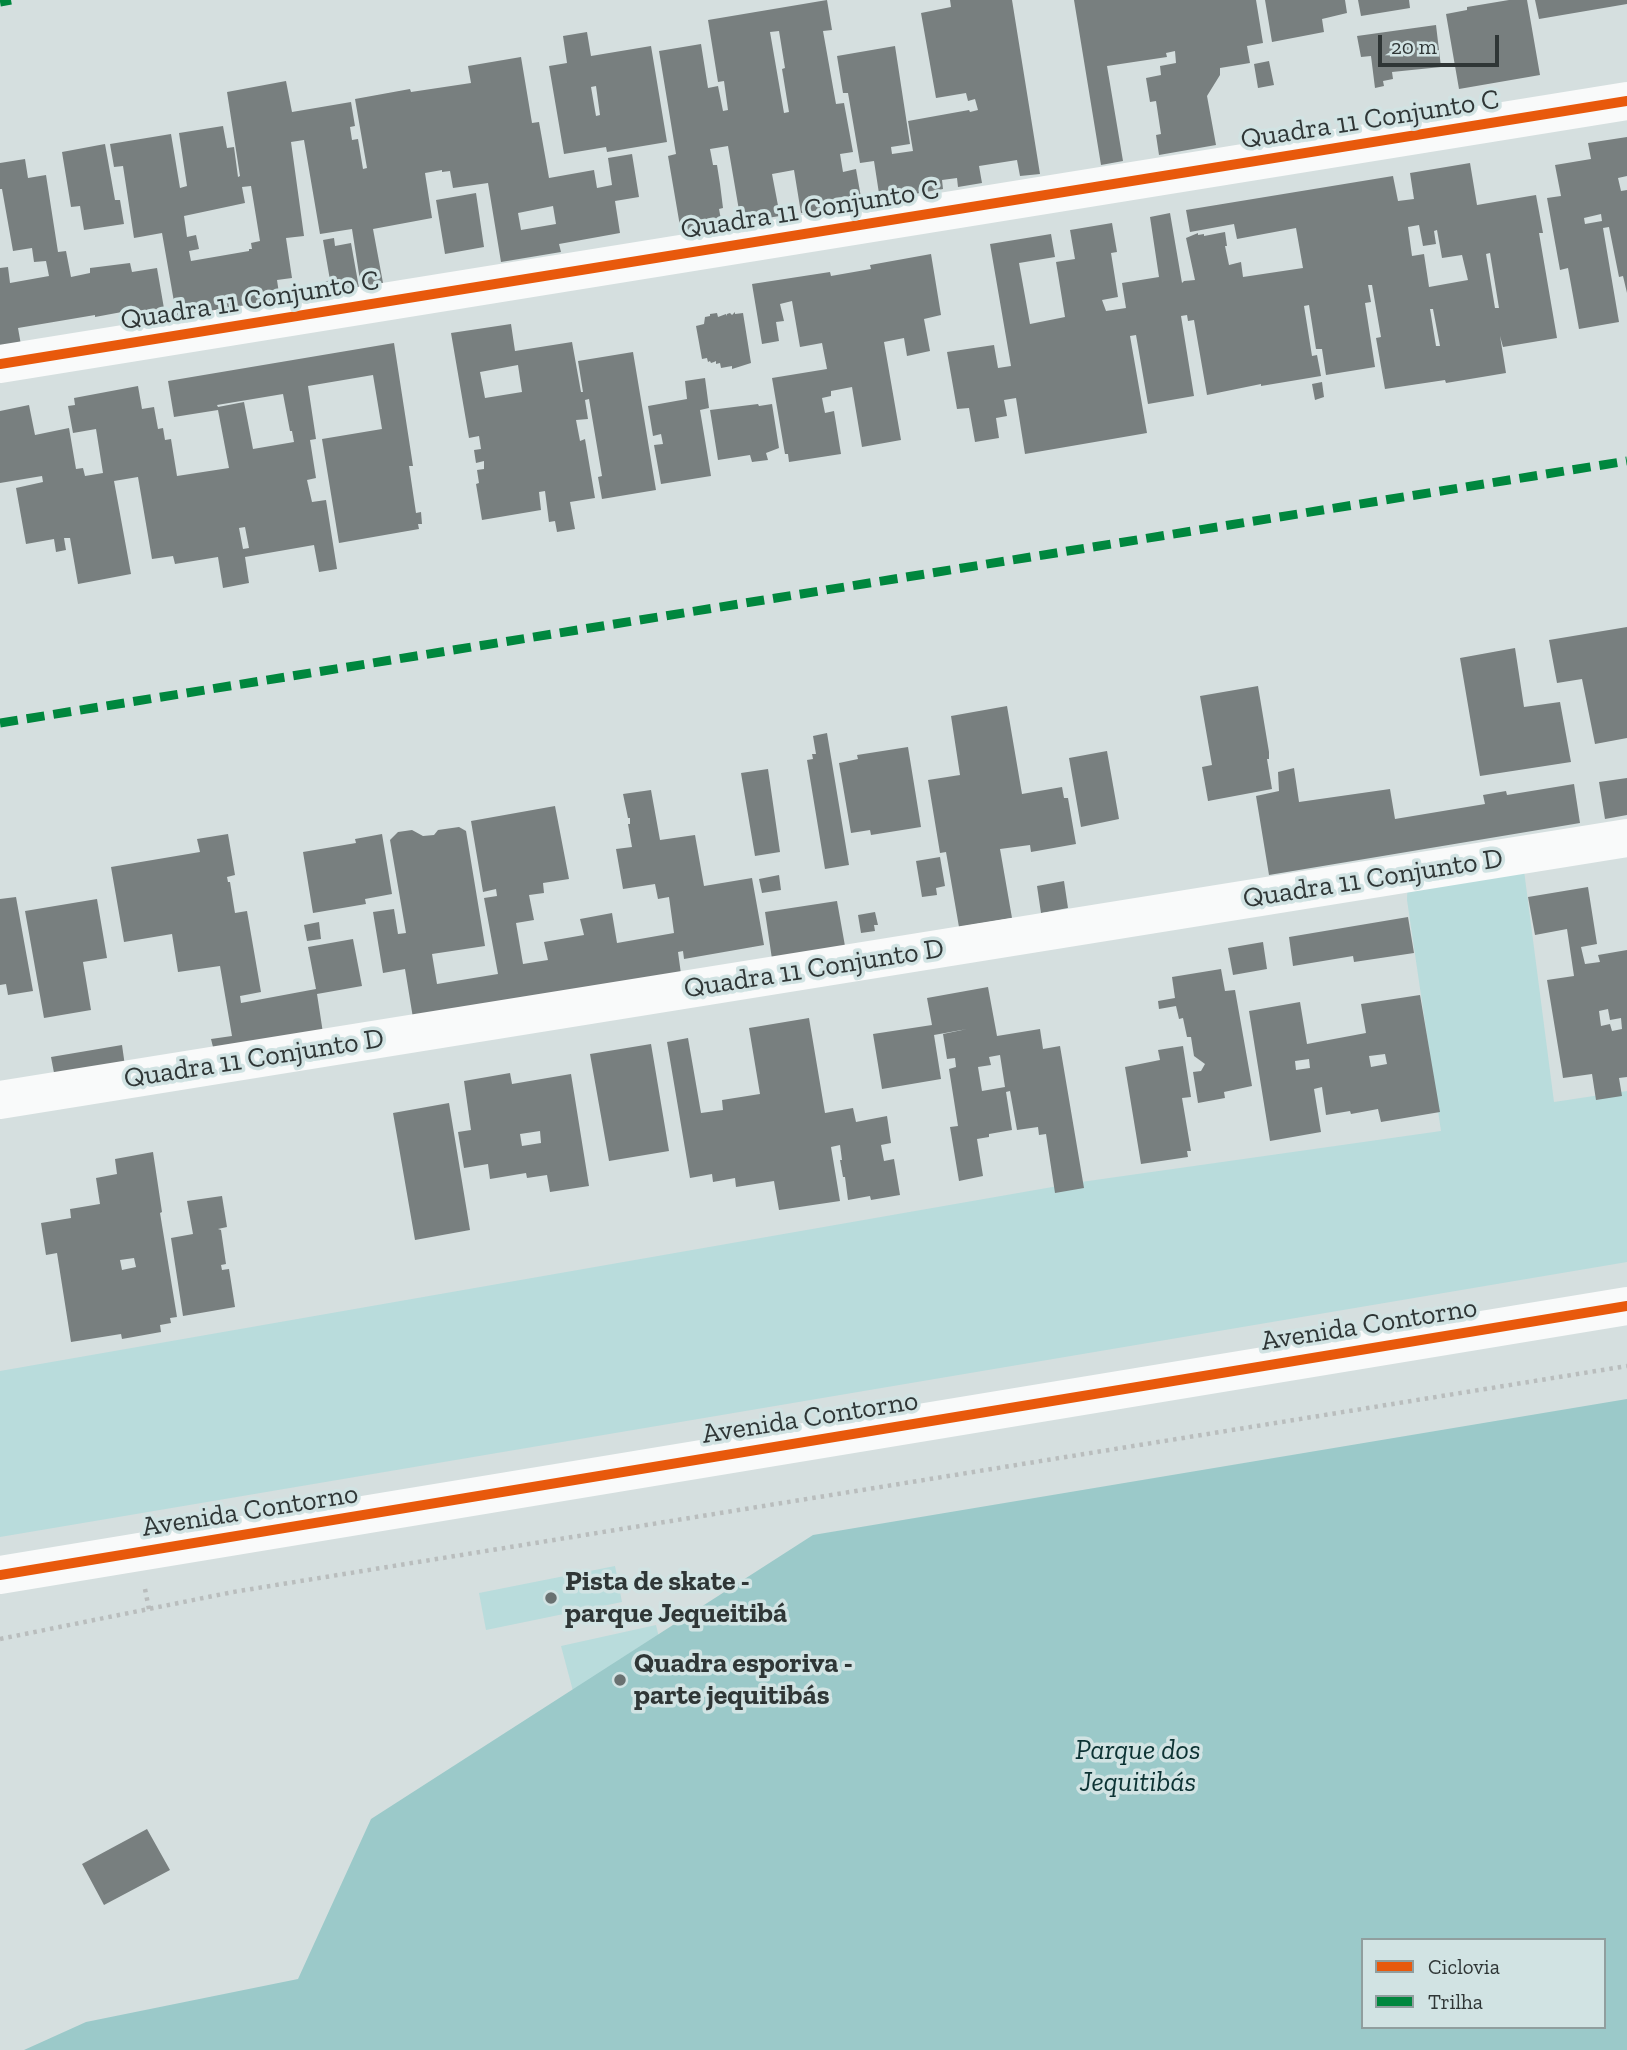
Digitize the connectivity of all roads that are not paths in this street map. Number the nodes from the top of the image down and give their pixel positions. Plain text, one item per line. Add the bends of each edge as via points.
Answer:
1 (1627, 101) edge
2 (0, 364) edge
3 (1627, 838) edge
4 (0, 1100) edge
5 (1627, 1306) edge
6 (0, 1575) edge

1 - 2 street, Quadra 11 Conjunto C
3 - 4 street, Quadra 11 Conjunto D
5 - 6 street, Avenida Contorno

